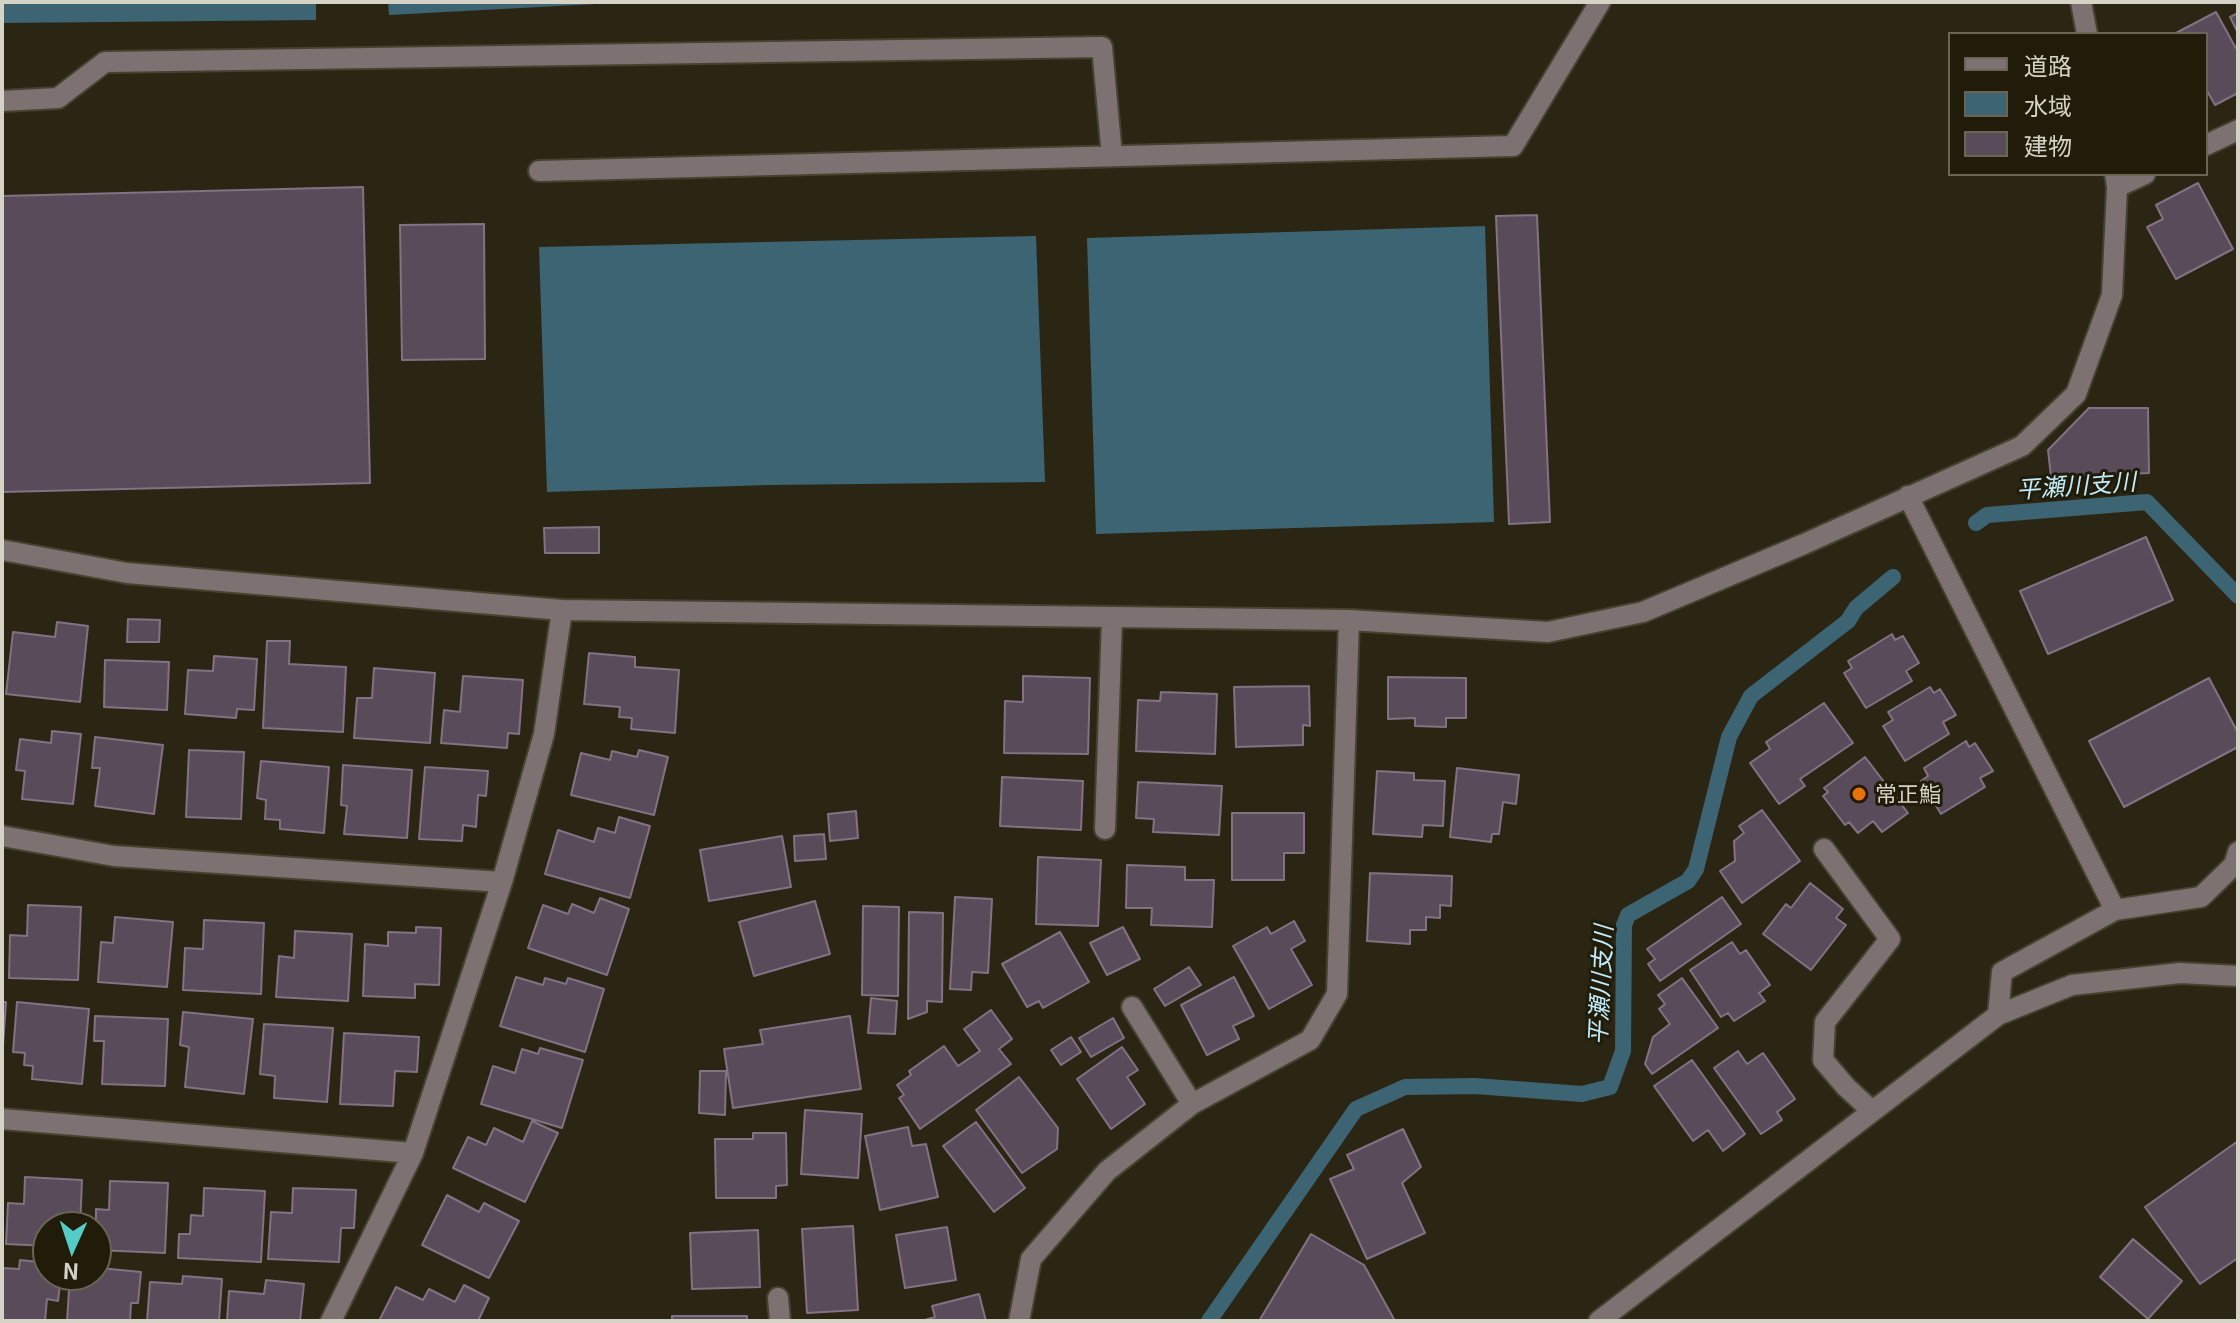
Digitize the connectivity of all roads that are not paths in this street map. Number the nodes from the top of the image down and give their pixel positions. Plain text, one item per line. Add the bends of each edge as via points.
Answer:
1 (1600, 2) edge
2 (2081, 2) edge
3 (2087, 32) edge
4 (2, 101) edge
5 (2238, 130) edge
6 (2208, 144) edge
7 (1112, 156) junction
8 (539, 171) dead end
9 (2116, 180) edge
10 (1908, 496) junction
11 (2, 550) edge
12 (562, 610) junction
13 (1112, 617) junction
14 (1349, 620) junction
15 (1105, 829) dead end
16 (2, 836) edge
17 (1824, 849) dead end
18 (2237, 861) edge
19 (502, 882) junction
20 (2115, 910) junction
21 (2238, 976) edge
22 (1132, 1007) dead end
23 (1998, 1015) junction
24 (1192, 1104) junction
25 (1871, 1110) junction
26 (2, 1119) edge
27 (413, 1153) junction
28 (778, 1298) dead end
29 (331, 1321) edge
30 (780, 1321) edge
31 (1019, 1321) edge
32 (1599, 1321) edge

1 - 7 street via 1513,146
2 - 3 street
4 - 7 street via 58,98 105,62 1102,47
5 - 6 street
7 - 8 street
9 - 10 street via 2112,295 2076,394 2022,446
10 - 14 street via 1643,612 1548,632
10 - 20 street
11 - 12 street via 127,573
12 - 13 street
12 - 19 street via 544,734
13 - 14 street
13 - 15 street
14 - 24 street via 1337,994 1310,1040
16 - 19 street via 114,856
17 - 25 street via 1890,939 1825,1022 1823,1060
18 - 20 street via 2201,897
19 - 27 street
20 - 23 street via 2002,972
21 - 23 street via 2180,973 2072,985
22 - 24 street
23 - 25 street
24 - 31 street via 1107,1171 1031,1259
25 - 32 street
26 - 27 street
27 - 29 street
28 - 30 street

